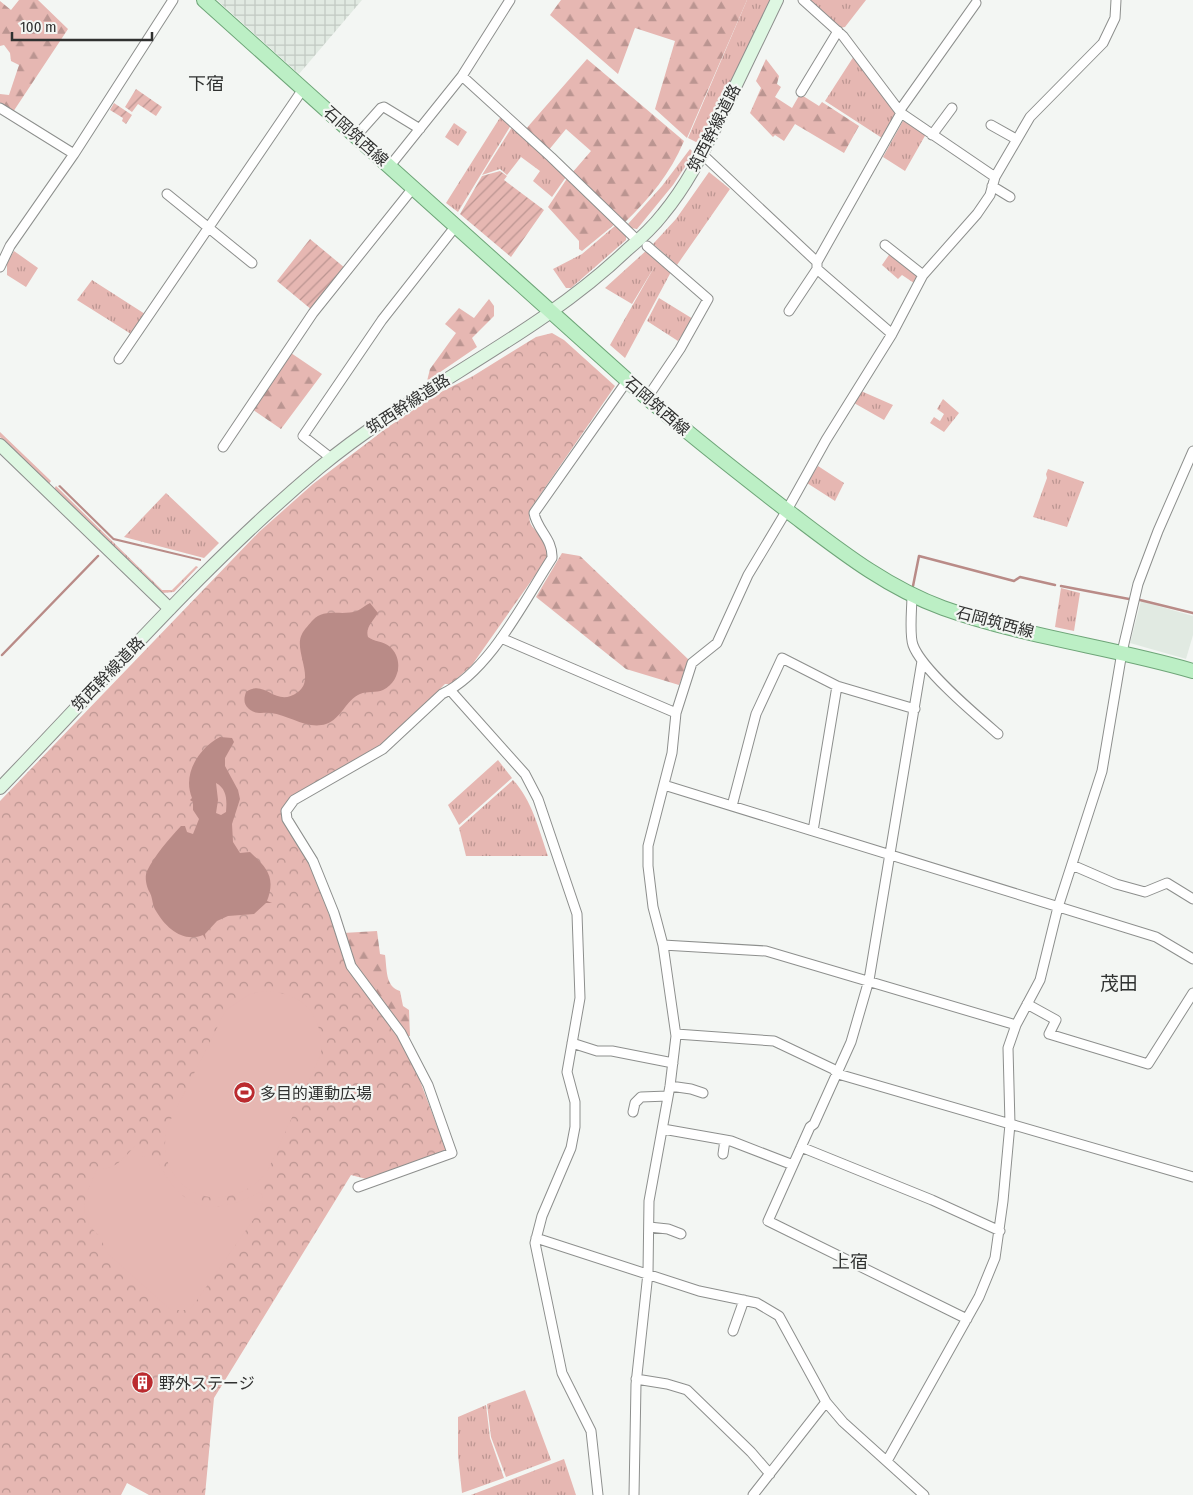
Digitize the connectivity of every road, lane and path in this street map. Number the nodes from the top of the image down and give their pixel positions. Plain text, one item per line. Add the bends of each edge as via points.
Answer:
1 (173, 0) edge
2 (204, 0) edge
3 (510, 0) edge
4 (777, 0) edge
5 (803, 0) edge
6 (1116, 0) edge
7 (976, 2) dead end
8 (838, 31) junction
9 (462, 76) junction
10 (304, 89) junction
11 (801, 92) dead end
12 (0, 108) edge
13 (952, 108) dead end
14 (900, 112) junction
15 (991, 125) dead end
16 (420, 130) junction
17 (932, 135) junction
18 (356, 136) junction
19 (1016, 139) junction
20 (74, 154) junction
21 (702, 154) junction
22 (389, 167) junction
23 (994, 182) junction
24 (413, 188) junction
25 (166, 194) dead end
26 (1010, 197) dead end
27 (455, 227) junction
28 (209, 228) junction
29 (642, 243) junction
30 (885, 245) dead end
31 (252, 263) dead end
32 (817, 266) junction
33 (0, 267) edge
34 (923, 275) junction
35 (789, 311) dead end
36 (552, 313) junction
37 (892, 334) junction
38 (119, 359) dead end
39 (627, 381) junction
40 (647, 398) junction
41 (0, 445) edge
42 (223, 447) dead end
43 (1193, 451) edge
44 (331, 458) junction
45 (787, 510) junction
46 (912, 596) junction
47 (170, 609) junction
48 (501, 638) junction
49 (1122, 652) junction
50 (922, 661) junction
51 (1193, 670) edge
52 (837, 686) junction
53 (450, 690) junction
54 (915, 709) junction
55 (676, 713) junction
56 (998, 734) dead end
57 (664, 785) junction
58 (0, 788) edge
59 (732, 806) junction
60 (813, 831) junction
61 (890, 854) junction
62 (1072, 865) junction
63 (1193, 899) edge
64 (1058, 907) junction
65 (663, 945) junction
66 (1193, 959) edge
67 (869, 980) junction
68 (1193, 993) edge
69 (1027, 1004) junction
70 (1016, 1025) junction
71 (676, 1034) junction
72 (572, 1043) junction
73 (673, 1063) junction
74 (838, 1074) junction
75 (670, 1086) junction
76 (704, 1093) dead end
77 (668, 1096) junction
78 (633, 1112) dead end
79 (1010, 1124) junction
80 (663, 1129) junction
81 (725, 1140) junction
82 (801, 1147) junction
83 (723, 1154) dead end
84 (793, 1166) junction
85 (1193, 1177) edge
86 (358, 1187) dead end
87 (649, 1227) junction
88 (1000, 1231) junction
89 (681, 1234) dead end
90 (536, 1238) junction
91 (648, 1272) junction
92 (744, 1300) junction
93 (967, 1319) junction
94 (734, 1331) dead end
95 (636, 1379) junction
96 (826, 1402) junction
97 (887, 1461) junction
98 (770, 1474) junction
99 (598, 1495) edge
100 (634, 1495) edge
101 (753, 1495) edge
102 (924, 1495) edge

1 - 20 street
2 - 10 main road, 石岡筑西線
3 - 9 street
4 - 21 street, 筑西幹線道路
5 - 8 street
6 - 19 street via 1115,18 1104,43 1030,117
7 - 14 street
8 - 11 street
8 - 14 street
9 - 16 street
9 - 29 street
10 - 18 main road, 石岡筑西線
10 - 28 street
12 - 20 street
13 - 17 street
14 - 17 street
14 - 32 street
15 - 19 street
16 - 18 street via 384,107
16 - 22 street
17 - 23 street
18 - 22 main road, 石岡筑西線
19 - 23 street
20 - 33 street via 10,246
21 - 29 street, 筑西幹線道路 via 684,187
21 - 32 street
22 - 24 main road, 石岡筑西線
23 - 26 street
23 - 34 street via 990,195 977,214
24 - 27 main road, 石岡筑西線
24 - 42 street via 313,313
25 - 28 street
27 - 36 main road, 石岡筑西線
27 - 44 street via 382,320 303,436
28 - 31 street
28 - 38 street
29 - 36 street, 筑西幹線道路
29 - 40 street via 708,299
30 - 34 street
32 - 35 street
32 - 37 street
34 - 37 street
36 - 39 main road, 石岡筑西線
36 - 44 street, 筑西幹線道路 via 381,420
37 - 45 street
39 - 40 main road, 石岡筑西線
39 - 48 street via 534,513 536,523 548,539 552,558
40 - 45 main road, 石岡筑西線 via 715,456
41 - 47 street
43 - 49 street via 1138,584
44 - 47 street, 筑西幹線道路 via 277,503
45 - 46 main road, 石岡筑西線 via 864,568
45 - 55 street via 748,575 717,643 692,663
46 - 49 main road, 石岡筑西線 via 992,623
46 - 50 street via 912,644
47 - 58 street, 筑西幹線道路
48 - 53 street via 476,668
48 - 55 street
49 - 51 main road, 石岡筑西線
49 - 62 street via 1102,771
50 - 54 street
50 - 56 street via 964,705
52 - 54 street
52 - 59 street via 782,658 756,714
52 - 60 street
53 - 72 street via 525,774 557,851 577,914 580,998
53 - 86 street via 383,749 294,800 286,812 316,870 351,966 401,1033 428,1085 452,1153
54 - 61 street
55 - 57 street via 672,753
57 - 59 street
57 - 65 street via 648,846 653,907
59 - 60 street
60 - 61 street
61 - 64 street
61 - 67 street
62 - 63 street via 1116,884 1145,892 1167,883
62 - 64 street
64 - 66 street via 1156,937
64 - 69 street via 1040,980
65 - 67 street via 766,951
65 - 71 street
67 - 70 street
67 - 74 street
68 - 69 street via 1148,1064 1049,1034 1056,1020
69 - 70 street
70 - 79 street via 1008,1048
71 - 73 street
71 - 74 street via 774,1041
72 - 73 street via 597,1051 612,1050
72 - 90 street via 567,1072 575,1102 575,1127 571,1148
73 - 75 street
74 - 79 street
74 - 82 street
75 - 76 street
75 - 77 street
77 - 78 street via 641,1097
77 - 80 street
79 - 85 street
79 - 88 street
80 - 81 street
80 - 87 street via 649,1200
81 - 83 street
81 - 84 street via 748,1146
82 - 84 street
82 - 88 street
84 - 93 street via 768,1221
87 - 89 street
87 - 91 street
88 - 93 street via 995,1258
90 - 91 street
90 - 99 street via 562,1373 591,1431
91 - 92 street via 699,1291
91 - 95 street
92 - 94 street
92 - 96 street via 757,1303 779,1316
93 - 97 street
95 - 98 street via 687,1390
95 - 100 street
96 - 97 street via 843,1422
96 - 98 street
97 - 102 street
98 - 101 street

